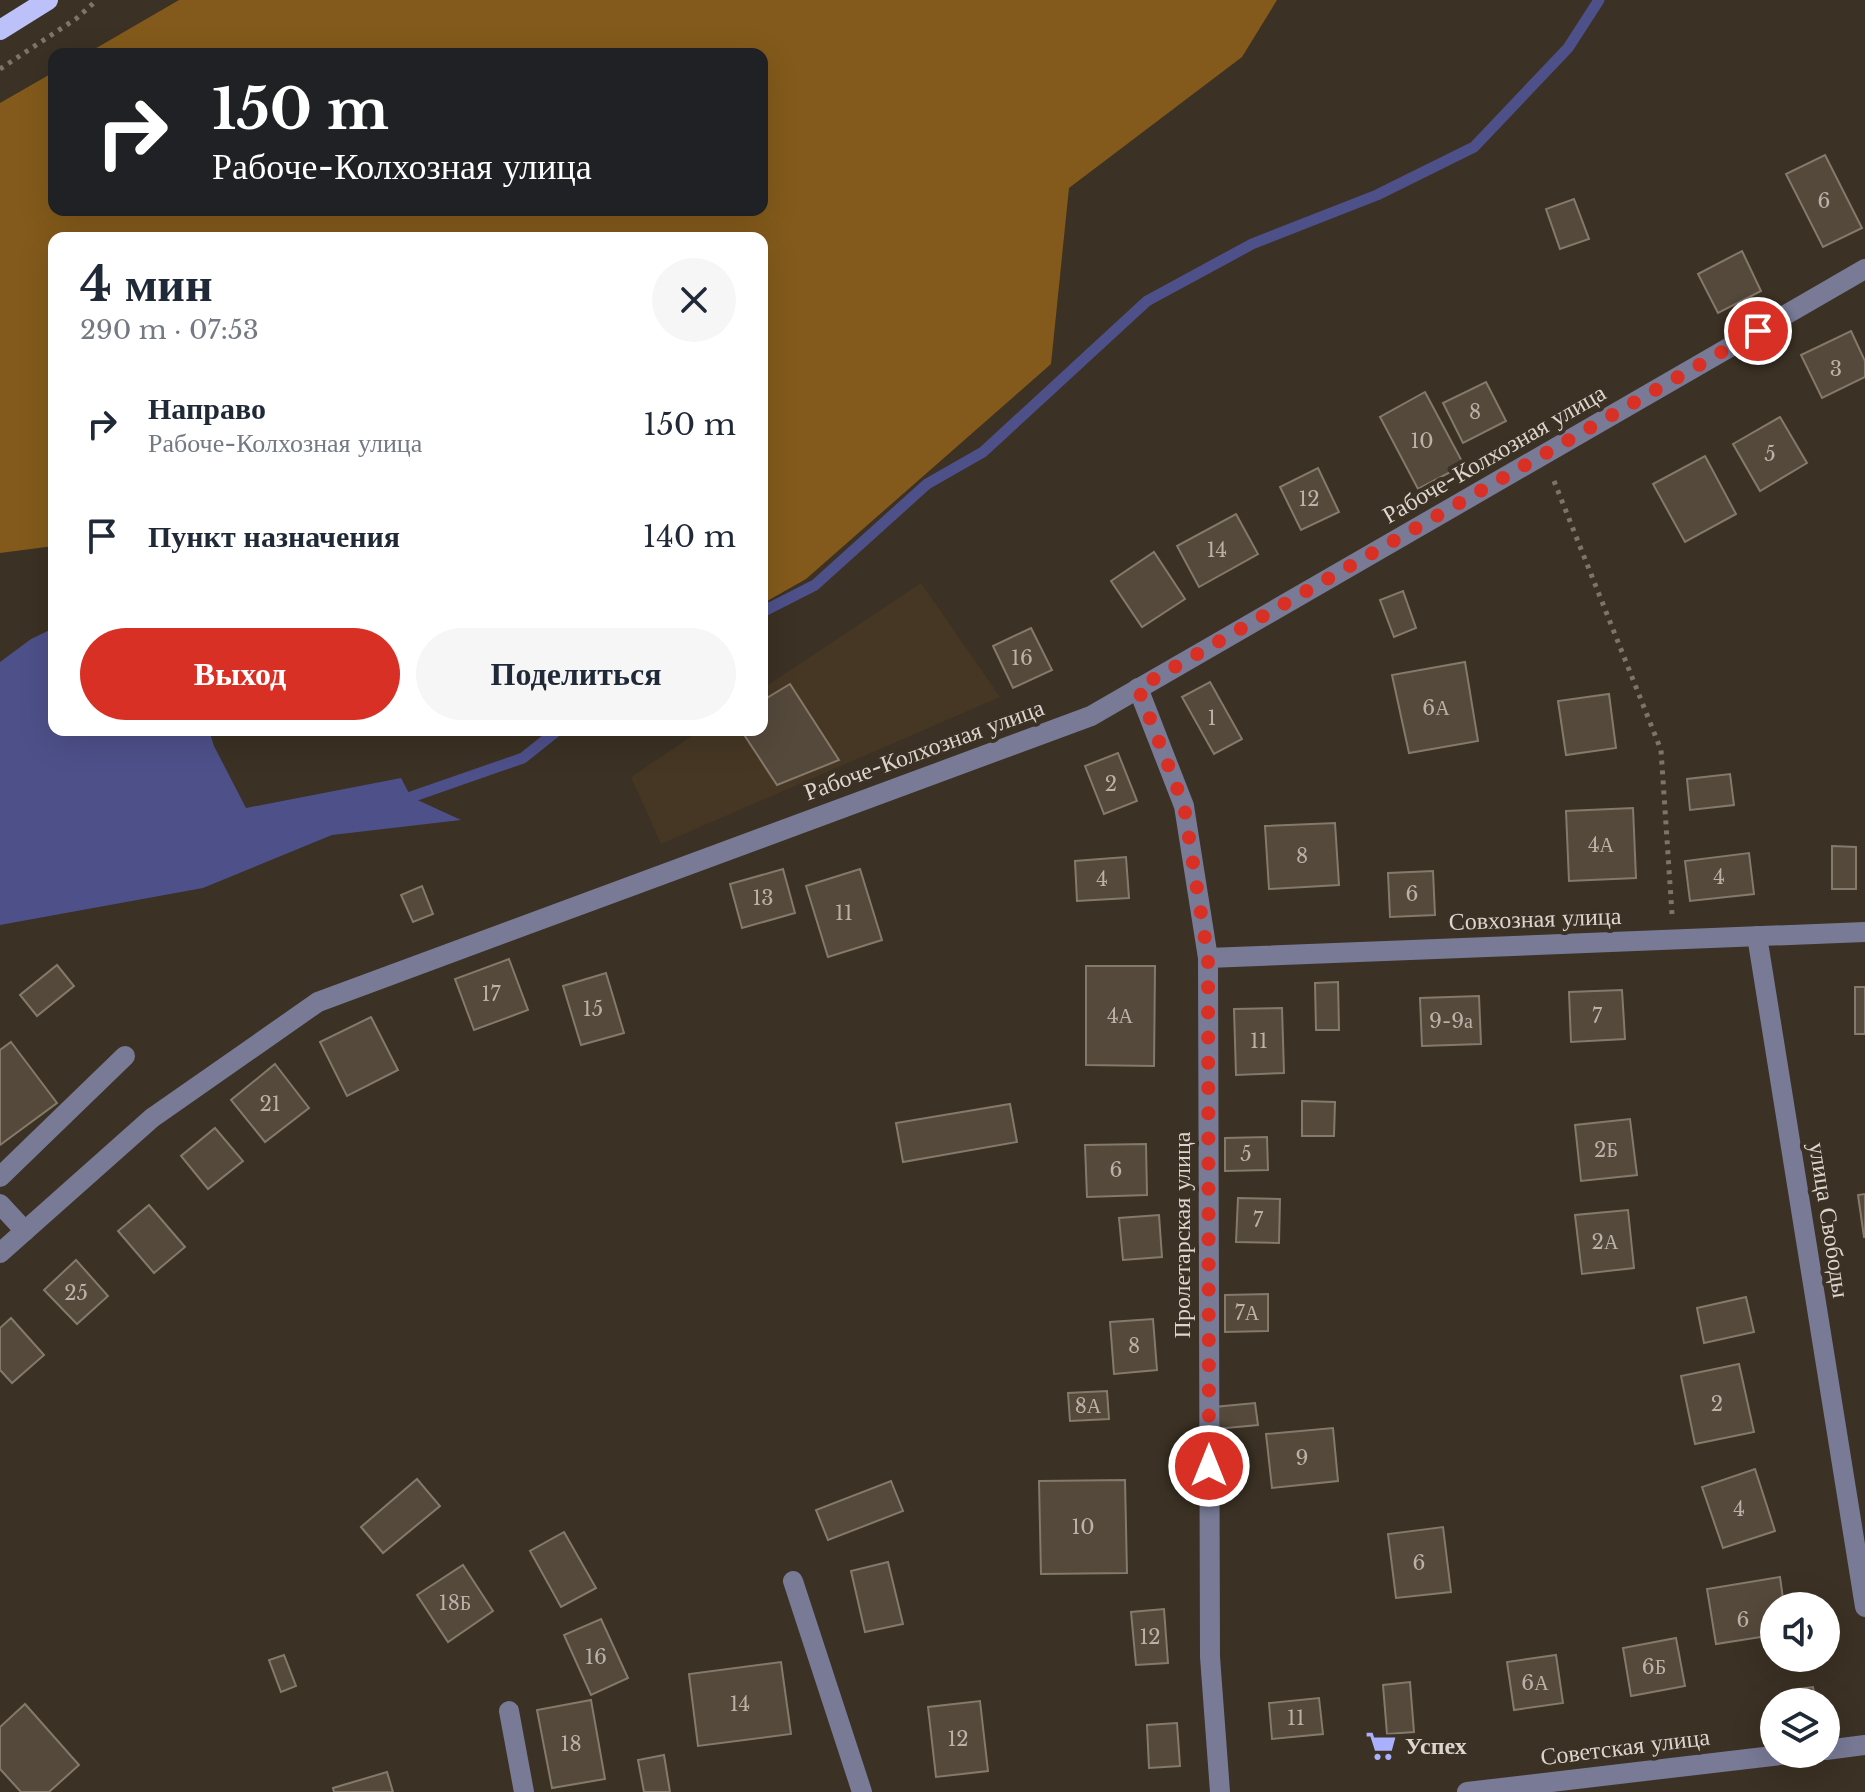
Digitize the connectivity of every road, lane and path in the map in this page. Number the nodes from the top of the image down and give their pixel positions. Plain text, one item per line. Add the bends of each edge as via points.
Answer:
1 (48, 0) edge
2 (0, 30) edge
3 (1865, 269) edge
4 (1544, 456) junction
5 (1138, 688) junction
6 (1865, 932) edge
7 (1757, 936) junction
8 (1673, 939) junction
9 (1208, 958) junction
10 (125, 1056) dead end
11 (0, 1177) edge
12 (0, 1204) edge
13 (25, 1231) junction
14 (0, 1253) edge
15 (793, 1581) dead end
16 (1865, 1607) edge
17 (509, 1711) dead end
18 (1865, 1745) edge
19 (1840, 1748) edge
20 (1760, 1757) edge
21 (524, 1792) edge
22 (862, 1792) edge
23 (1220, 1792) edge
24 (1467, 1792) edge

1 - 2 main road
3 - 4 street, Рабоче-Колхозная улица
4 - 5 street, Рабоче-Колхозная улица
4 - 8 path via 1661,750
5 - 9 street, Пролетарская улица via 1184,806
5 - 13 street, Рабоче-Колхозная улица via 1091,716 318,1002 152,1118
6 - 7 street, Совхозная улица
7 - 8 street, Совхозная улица
7 - 16 street, улица Свободы
8 - 9 street, Совхозная улица
9 - 23 street, Пролетарская улица via 1210,1657
10 - 11 street
12 - 13 street
13 - 14 street, Рабоче-Колхозная улица
15 - 22 street
17 - 21 street
18 - 19 street
20 - 24 street, Советская улица

